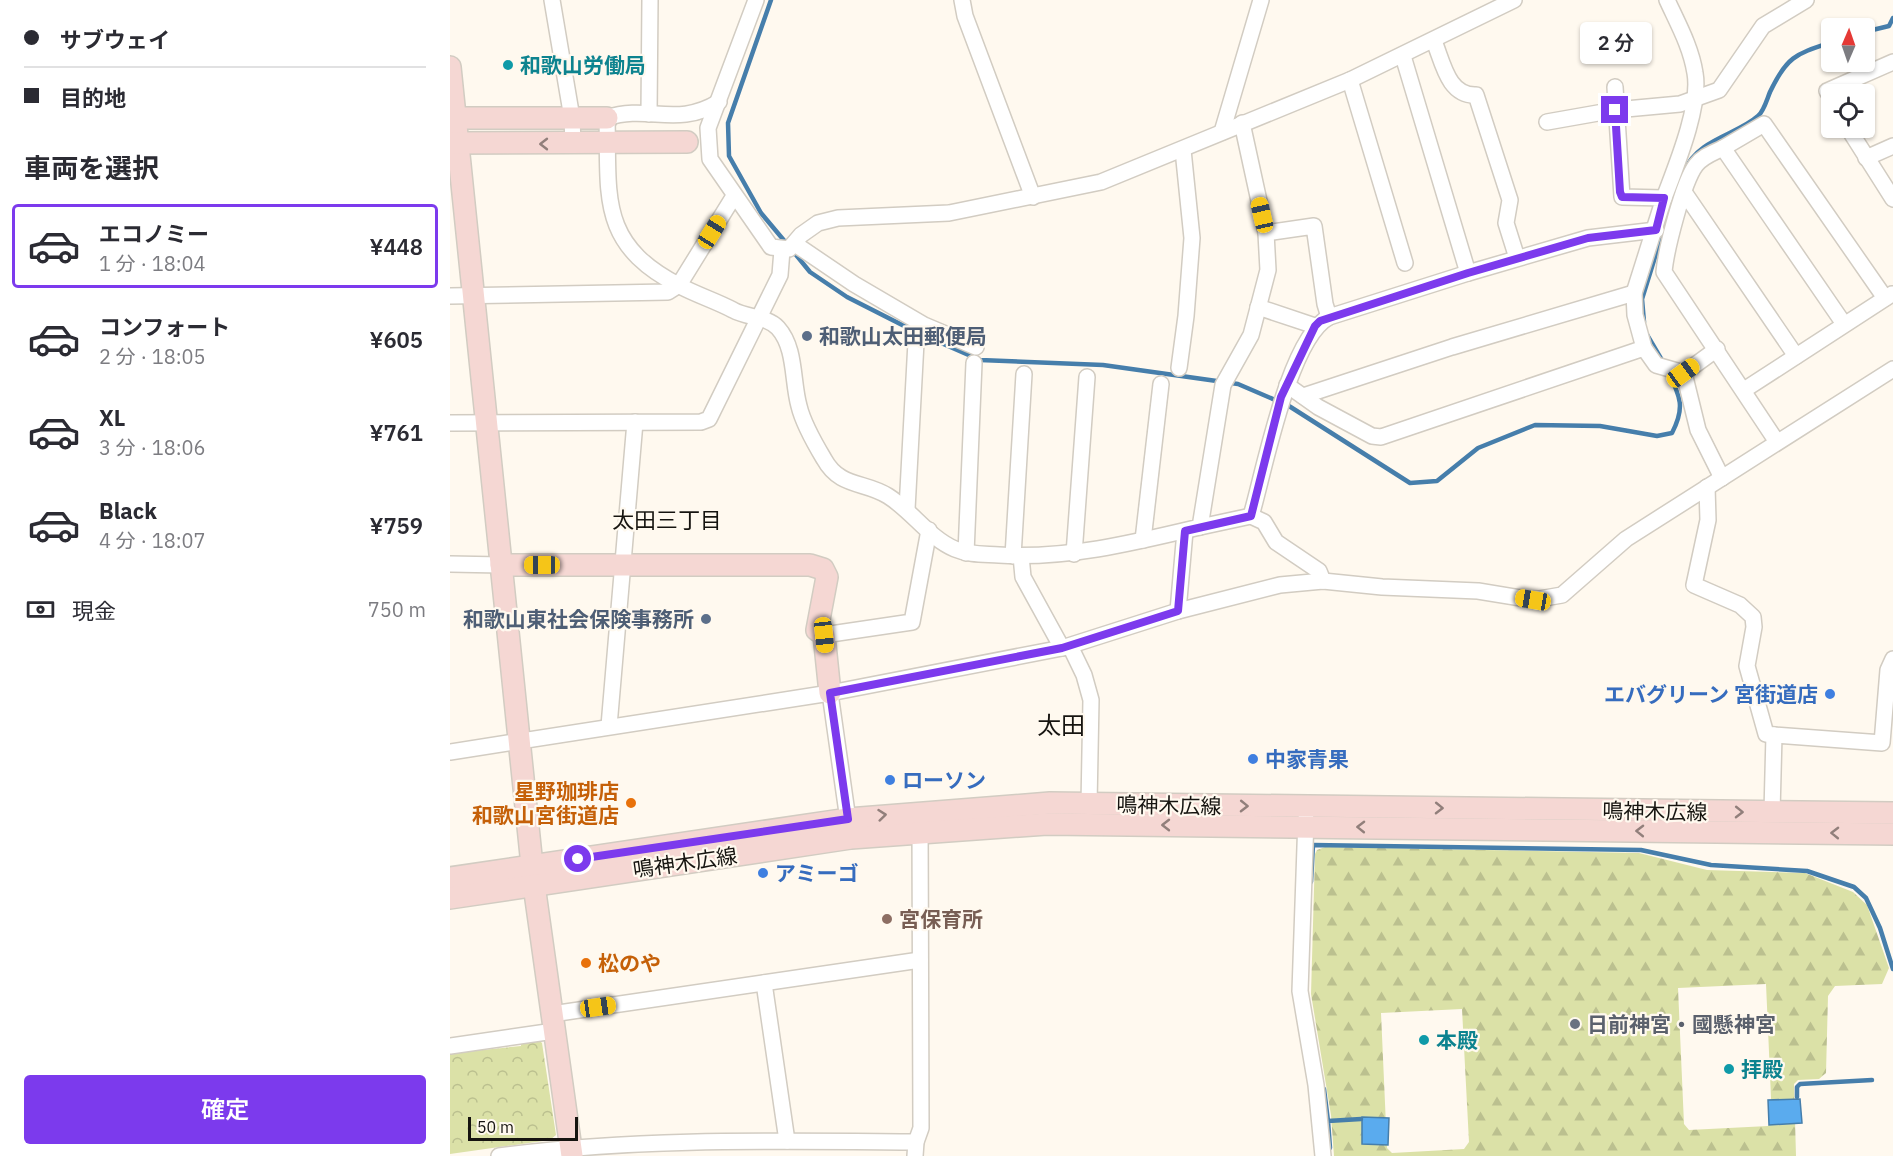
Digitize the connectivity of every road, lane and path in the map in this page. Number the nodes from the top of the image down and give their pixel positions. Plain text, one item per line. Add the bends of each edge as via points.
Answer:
1 (552, 0) edge
2 (650, 0) edge
3 (756, 0) edge
4 (962, 0) edge
5 (1262, 0) edge
6 (1514, 0) edge
7 (1667, 0) edge
8 (1806, 0) edge
9 (1434, 41) junction
10 (1403, 56) junction
11 (1893, 63) edge
12 (450, 67) edge
13 (1350, 80) junction
14 (1844, 84) edge
15 (1615, 87) dead end
16 (1694, 100) junction
17 (719, 102) junction
18 (1615, 110) junction
19 (649, 114) junction
20 (684, 116) junction
21 (452, 118) edge
22 (572, 118) junction
23 (607, 118) junction
24 (1547, 122) dead end
25 (1242, 123) junction
26 (708, 128) junction
27 (1222, 132) junction
28 (1854, 138) edge
29 (687, 142) junction
30 (453, 143) edge
31 (573, 144) junction
32 (608, 144) junction
33 (1893, 146) edge
34 (1723, 148) junction
35 (1183, 150) junction
36 (1866, 158) junction
37 (710, 159) junction
38 (1684, 192) junction
39 (734, 196) junction
40 (1033, 196) junction
41 (1664, 198) junction
42 (1893, 199) edge
43 (1656, 230) junction
44 (1266, 233) junction
45 (789, 247) junction
46 (1517, 258) junction
47 (1405, 263) dead end
48 (1468, 273) junction
49 (679, 285) junction
50 (1634, 292) junction
51 (475, 295) junction
52 (450, 296) edge
53 (1889, 296) edge
54 (1258, 307) junction
55 (1329, 317) junction
56 (760, 318) junction
57 (1844, 324) junction
58 (1315, 326) junction
59 (916, 342) dead end
60 (975, 347) dead end
61 (1644, 348) junction
62 (1717, 349) junction
63 (1796, 356) junction
64 (974, 363) dead end
65 (1179, 368) dead end
66 (1893, 369) edge
67 (1683, 373) junction
68 (1024, 374) dead end
69 (1087, 377) dead end
70 (1161, 384) dead end
71 (1287, 385) junction
72 (1744, 390) junction
73 (1303, 396) junction
74 (635, 422) junction
75 (450, 423) edge
76 (488, 423) junction
77 (1777, 442) junction
78 (1722, 478) junction
79 (1707, 487) junction
80 (907, 509) junction
81 (1251, 516) junction
82 (1200, 527) junction
83 (929, 530) junction
84 (1185, 531) junction
85 (1143, 540) junction
86 (966, 553) junction
87 (1074, 554) junction
88 (1017, 556) junction
89 (450, 564) edge
90 (501, 565) junction
91 (623, 565) junction
92 (1323, 581) junction
93 (1178, 611) junction
94 (824, 635) junction
95 (1066, 647) junction
96 (1893, 659) edge
97 (830, 693) junction
98 (609, 726) junction
99 (1774, 735) junction
100 (521, 742) junction
101 (450, 752) edge
102 (1089, 804) junction
103 (1772, 812) junction
104 (1893, 813) edge
105 (1306, 816) junction
106 (920, 821) junction
107 (849, 828) junction
108 (1893, 834) edge
109 (533, 875) junction
110 (450, 878) edge
111 (450, 898) edge
112 (920, 960) junction
113 (764, 983) junction
114 (553, 1023) junction
115 (450, 1046) edge
116 (777, 1146) edge
117 (915, 1149) edge
118 (572, 1151) edge
119 (499, 1156) edge
120 (1323, 1156) edge

1 - 22 street
2 - 19 street
3 - 17 street
4 - 40 street
5 - 27 street
6 - 9 street
7 - 16 street via 1690,50 1696,74
8 - 16 street via 1763,26 1719,90
9 - 10 street
9 - 46 street via 1453,87 1464,96 1476,95 1510,200 1506,223
10 - 13 street
10 - 48 street
11 - 14 street
12 - 21 main road
13 - 25 street
13 - 47 street
15 - 18 street
16 - 18 street
16 - 41 street via 1679,160
17 - 20 street
17 - 26 street
18 - 24 street
18 - 41 street via 1622,197
19 - 20 street
19 - 23 street via 619,113
20 - 26 street
21 - 22 main road
21 - 30 main road
22 - 23 main road
22 - 31 street
23 - 32 street
25 - 27 street
25 - 44 street
26 - 29 street
26 - 37 street
27 - 35 street
28 - 36 street
29 - 32 main road
29 - 37 street
31 -> 30 main road
30 - 51 main road
31 - 32 main road
32 - 49 street via 609,203 619,236 633,255
33 - 36 street
34 - 38 street via 1703,157
34 - 53 street via 1764,124
34 - 57 street
35 - 40 street via 1101,182
35 - 65 street via 1192,238
36 - 42 street
37 - 39 street
38 - 62 street via 1664,272
38 - 63 street
39 - 45 street via 771,247
39 - 49 street
40 - 45 street via 949,213 838,218 818,223
41 - 43 street
43 - 46 street via 1588,238
43 - 50 street
44 - 54 street via 1268,270
44 - 55 street via 1314,226
45 - 56 street
45 - 60 street via 924,326
46 - 48 street
48 - 55 street
49 - 51 street via 668,292
49 - 56 street via 746,317
50 - 61 street via 1635,315
50 - 73 street
51 - 52 street
51 - 76 main road
53 - 57 street
54 - 58 street
54 - 82 street via 1251,335 1223,385
55 - 58 street
56 - 74 street via 710,418 701,422
56 - 80 street via 777,327 788,346 799,408 837,477 870,486
57 - 63 street
58 - 71 street
59 - 80 street
61 - 67 street via 1656,365
61 - 73 street via 1380,437
62 - 67 street
62 - 72 street
63 - 72 street
64 - 86 street
66 - 77 street
67 - 78 street via 1698,430
68 - 88 street
69 - 87 street
70 - 85 street
71 - 73 street
71 - 81 street
72 - 77 street
74 - 76 street
74 - 91 street
75 - 76 street
76 - 90 main road
77 - 78 street
78 - 79 street
79 - 92 street via 1626,539 1562,595 1533,600 1478,591
79 - 99 street via 1707,520 1694,585 1740,604 1753,617 1746,666 1766,734
80 - 83 street
81 - 82 street
81 - 92 street via 1264,522 1276,542 1319,571
82 - 84 street
83 - 86 street via 944,543
83 - 94 street via 912,622
84 - 85 street
84 - 93 street
85 - 87 street
86 - 88 street
87 - 88 street
88 - 95 street via 1023,577
89 - 90 street
90 - 91 main road
90 - 100 main road
91 - 94 main road via 810,565 823,569 827,577 817,630
91 - 98 street
92 - 93 street via 1280,585
93 - 95 street
94 - 97 main road
95 - 97 street
95 - 102 street via 1084,675 1091,700
96 - 99 street via 1888,670 1882,743
97 - 98 street
97 - 107 street
98 - 100 street
99 - 103 street
100 - 101 street
100 - 109 main road
102 -> 105 main road, 鳴神木広線
102 - 106 main road, 鳴神木広線 via 1050,803
103 - 104 main road, 鳴神木広線
105 -> 103 main road, 鳴神木広線
105 -> 106 main road, 鳴神木広線 via 1047,824
108 -> 105 main road, 鳴神木広線
105 - 120 street via 1299,991 1316,1085
106 - 107 main road, 鳴神木広線
106 - 112 street
107 - 109 main road, 鳴神木広線
109 - 110 main road, 鳴神木広線
109 - 111 main road, 鳴神木広線
109 - 114 main road
112 - 113 street
112 - 117 street via 921,1128
113 - 114 street
113 - 116 street
114 - 115 street
114 - 118 main road
116 - 117 street
116 - 118 street
118 - 119 street

